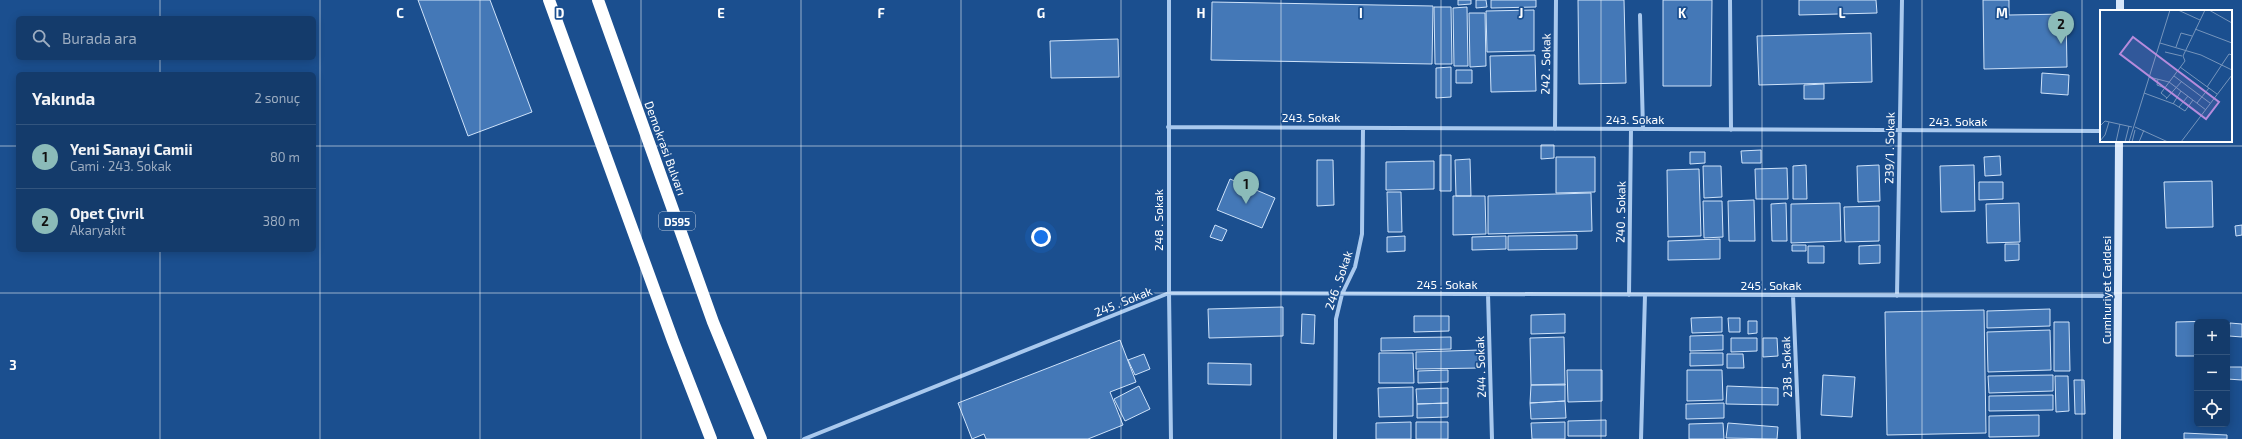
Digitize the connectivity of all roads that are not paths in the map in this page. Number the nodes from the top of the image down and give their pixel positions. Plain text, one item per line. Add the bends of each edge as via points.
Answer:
1 (549, 0) edge
2 (598, 0) edge
3 (1168, 0) edge
4 (1556, 0) edge
5 (1730, 0) edge
6 (1902, 0) edge
7 (1640, 15) dead end
8 (1168, 127) junction
9 (1363, 128) junction
10 (1554, 129) junction
11 (1631, 129) junction
12 (1643, 129) junction
13 (1731, 130) junction
14 (1899, 131) junction
15 (2100, 132) edge
16 (2119, 142) edge
17 (1169, 293) junction
18 (1342, 294) junction
19 (1488, 294) junction
20 (1629, 295) junction
21 (1645, 295) junction
22 (1793, 295) junction
23 (1897, 296) junction
24 (2118, 296) junction
25 (711, 439) edge
26 (761, 439) edge
27 (804, 439) edge
28 (1171, 439) edge
29 (1335, 439) edge
30 (1492, 439) edge
31 (1641, 439) edge
32 (1799, 439) edge
33 (2117, 439) edge

1 - 25 highway
2 - 26 highway, Demokrasi Bulvarı / D595 via 714,322
3 - 8 street, 248 . Sokak
4 - 10 street, 242 . Sokak
5 - 13 street
6 - 14 street, 239/1 . Sokak
7 - 12 street
8 - 9 street, 243. Sokak
8 - 17 street, 248 . Sokak
9 - 10 street, 243. Sokak
9 - 18 street, 246 . Sokak via 1362,234 1355,267
10 - 11 street, 243. Sokak
11 - 12 street, 243. Sokak
11 - 20 street, 240 . Sokak
12 - 13 street, 243. Sokak
13 - 14 street, 243. Sokak
14 - 15 street, 243. Sokak
14 - 23 street, 239/1 . Sokak
16 - 24 main road, Cumhuriyet Caddesi
17 - 18 street, 245 . Sokak
17 - 27 street, 245 . Sokak
17 - 28 street, 248 . Sokak
18 - 19 street, 245 . Sokak
18 - 29 street, 246 . Sokak via 1336,319
19 - 20 street, 245 . Sokak
19 - 30 street, 244 . Sokak
20 - 21 street, 245 . Sokak
21 - 22 street, 245 . Sokak
21 - 31 street
22 - 23 street, 245 . Sokak
22 - 32 street, 238 . Sokak
23 - 24 street, 245 . Sokak
24 - 33 main road, Cumhuriyet Caddesi

